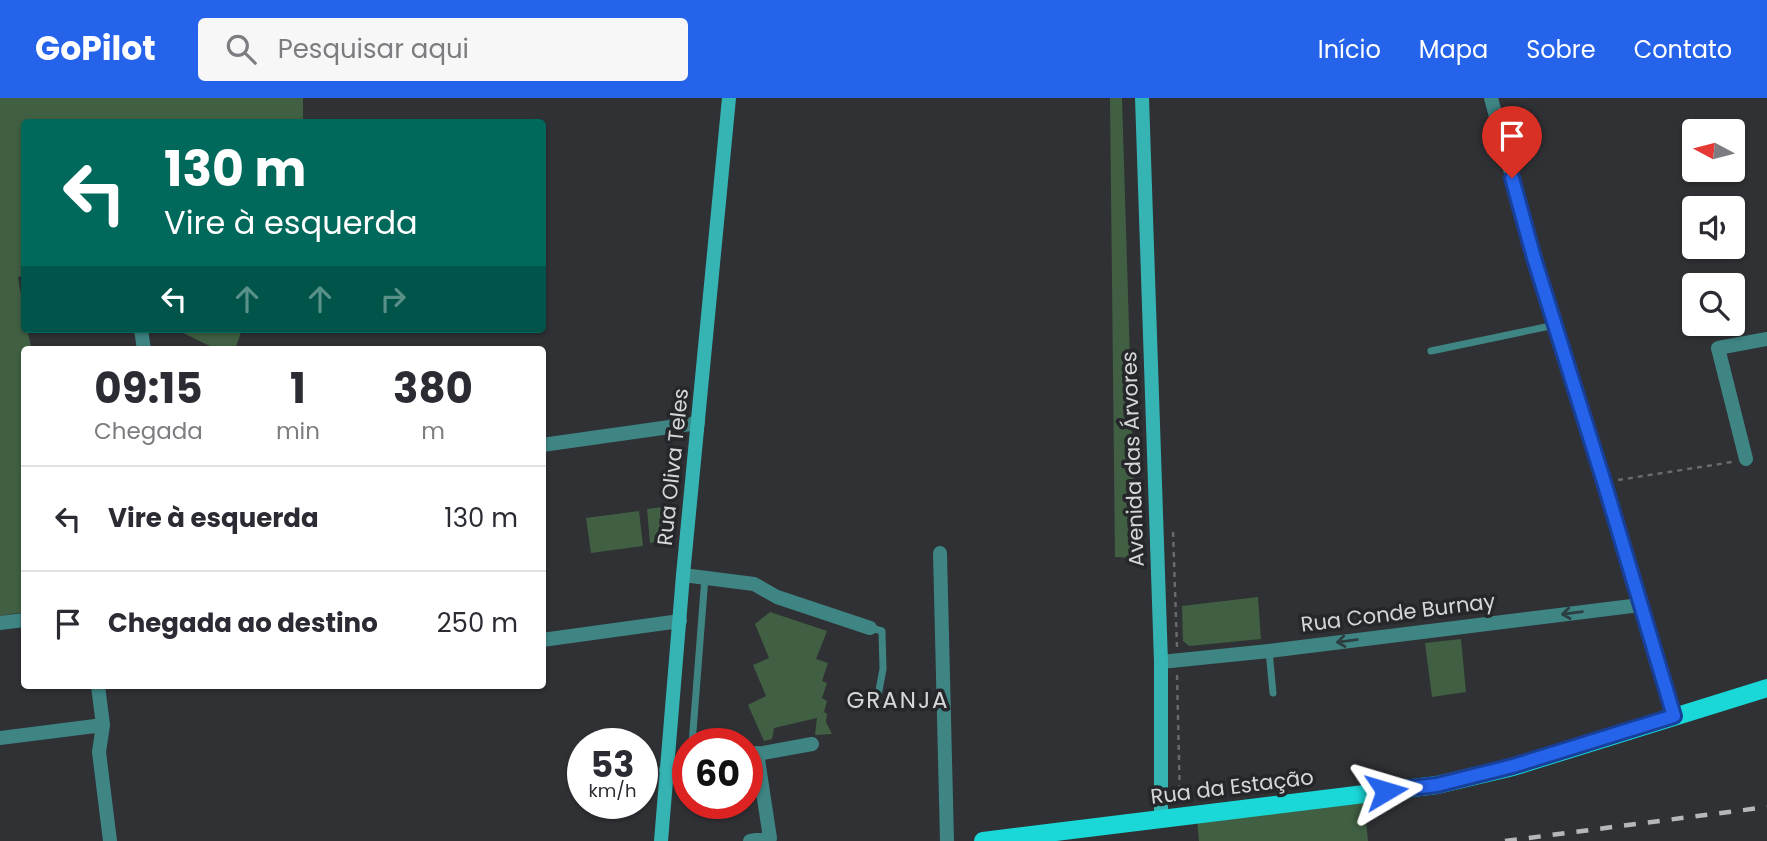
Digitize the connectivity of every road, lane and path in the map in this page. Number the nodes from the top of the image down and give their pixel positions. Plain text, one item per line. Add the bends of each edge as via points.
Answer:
1 (729, 98) edge
2 (1142, 98) edge
3 (1491, 98) edge
4 (1555, 325) junction
5 (1767, 339) edge
6 (1431, 351) dead end
7 (698, 423) junction
8 (546, 444) edge
9 (1746, 459) joint
10 (1604, 482) junction
11 (940, 553) dead end
12 (683, 575) junction
13 (705, 577) junction
14 (1640, 604) junction
15 (21, 620) edge
16 (680, 621) junction
17 (0, 623) edge
18 (870, 628) joint
19 (546, 639) edge
20 (1269, 651) junction
21 (1177, 660) junction
22 (1161, 662) junction
23 (1767, 688) edge
24 (98, 689) edge
25 (1273, 693) dead end
26 (877, 701) dead end
27 (1674, 716) junction
28 (103, 725) junction
29 (693, 728) edge
30 (0, 738) edge
31 (812, 744) dead end
32 (763, 753) edge
33 (672, 769) edge
34 (666, 770) junction
35 (763, 806) edge
36 (1180, 817) junction
37 (1161, 819) junction
38 (110, 841) edge
39 (660, 841) edge
40 (750, 841) edge
41 (947, 841) edge
42 (983, 841) edge

1 - 7 main road, Rua Oliva Teles
2 - 22 main road, Avenida das Árvores
3 - 4 street
4 - 6 lane
4 - 10 street
5 - 9 street via 1718,348
7 - 8 street
7 - 12 main road, Rua Oliva Teles
9 - 10 path
10 - 14 street
11 - 41 street
12 - 13 street
12 - 16 main road, Rua Oliva Teles
13 - 18 street via 754,584 777,597
13 - 29 lane
14 -> 20 street, Rua Conde Burnay
14 - 27 street
15 - 17 street
16 - 19 street
16 - 34 main road, Rua Oliva Teles
18 - 26 lane via 882,631 883,669
20 - 21 street, Rua Conde Burnay
20 - 25 lane
21 - 22 street, Rua Conde Burnay
21 - 36 path
22 - 37 main road, Avenida das Árvores
23 - 27 main road, Rua da Estação
24 - 28 street
27 - 36 main road, Rua da Estação via 1437,785
28 - 30 street
28 - 38 street via 99,752
31 - 32 street
33 - 34 street
34 - 39 main road, Rua Oliva Teles
35 - 40 street via 770,838
36 - 37 main road, Rua da Estação
37 - 42 main road, Rua da Estação

